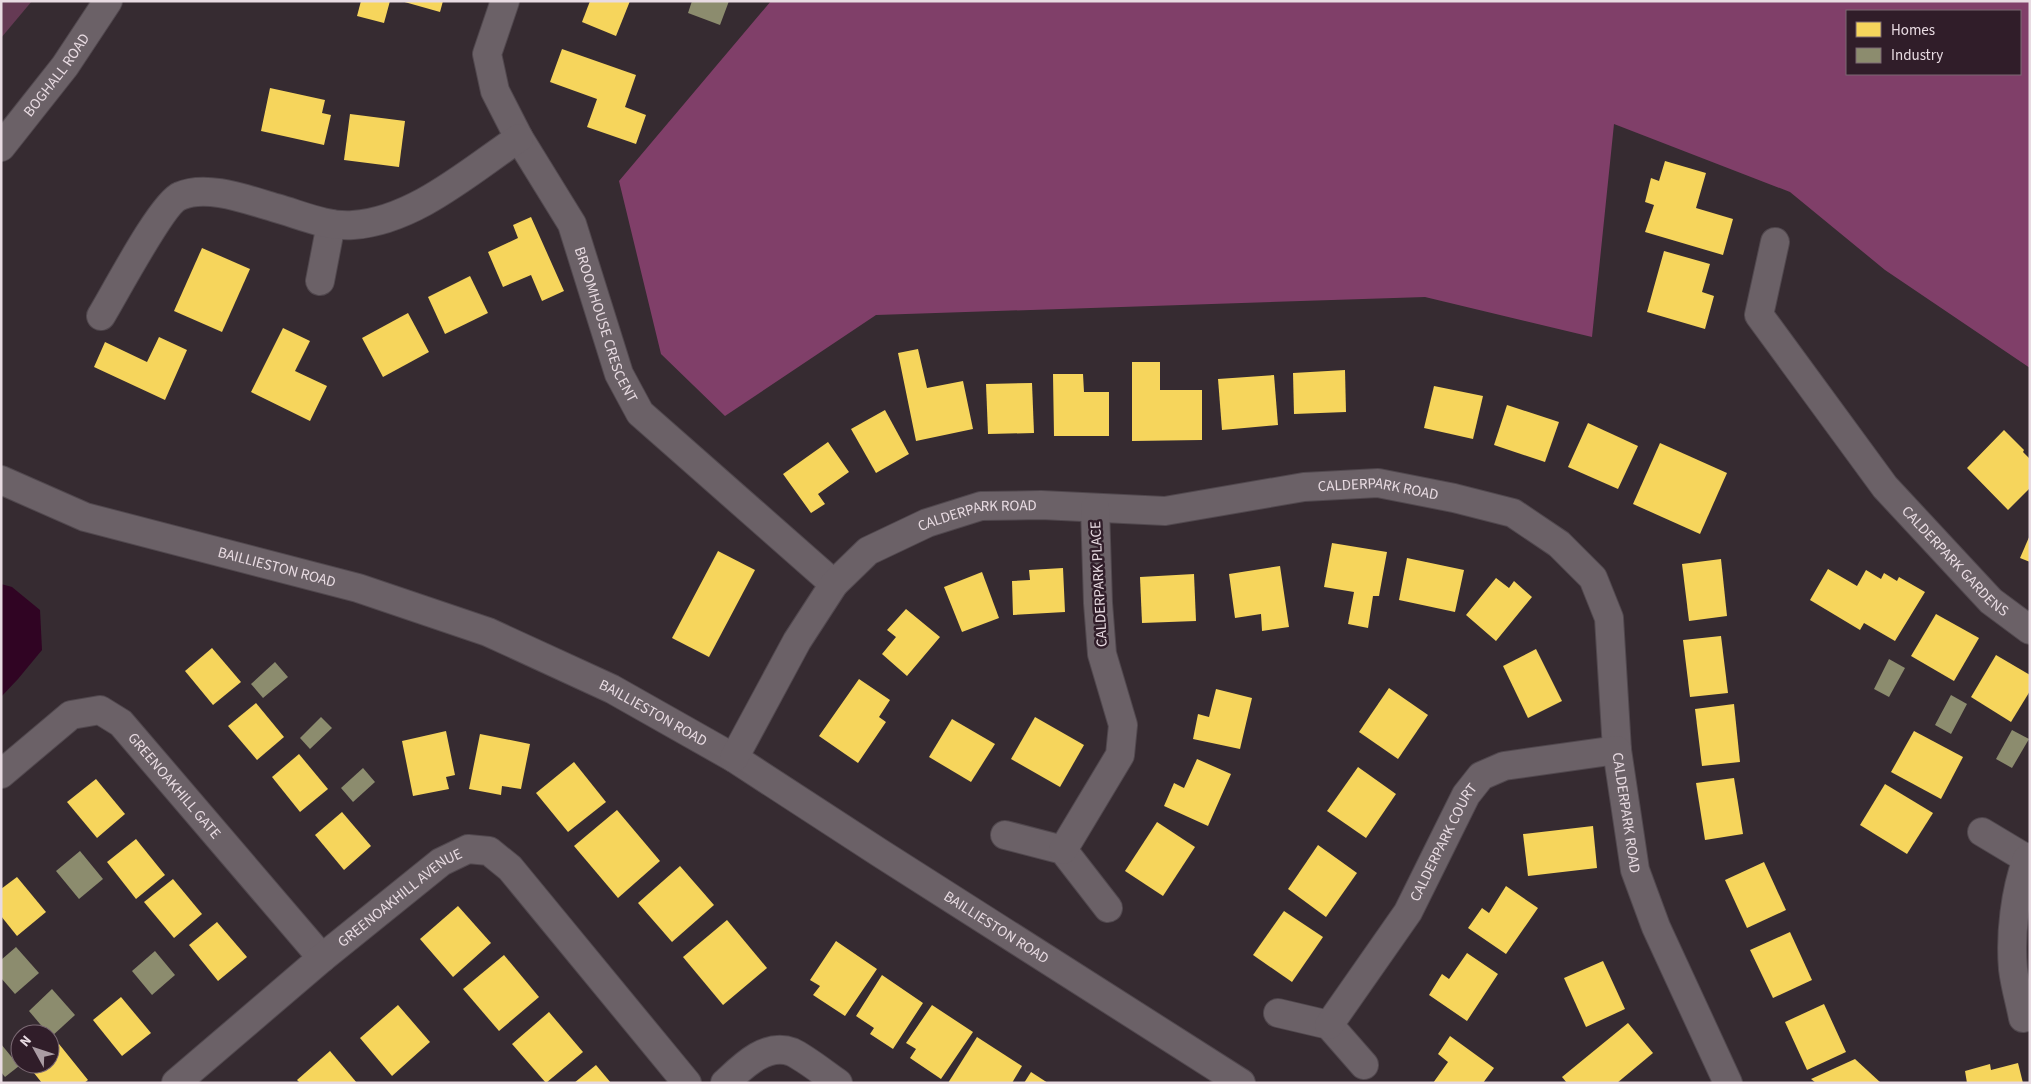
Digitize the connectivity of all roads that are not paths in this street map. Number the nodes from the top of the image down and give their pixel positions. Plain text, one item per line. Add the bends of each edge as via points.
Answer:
1 (108, 1) edge
2 (505, 1) edge
3 (519, 138) junction
4 (1, 147) edge
5 (331, 224) junction
6 (1775, 242) dead end
7 (320, 281) dead end
8 (101, 316) dead end
9 (1, 480) edge
10 (1095, 508) junction
11 (834, 584) junction
12 (2030, 630) edge
13 (1617, 750) junction
14 (734, 758) junction
15 (1, 774) edge
16 (1982, 832) dead end
17 (1005, 835) dead end
18 (1062, 850) junction
19 (2028, 858) edge
20 (1108, 908) dead end
21 (322, 958) junction
22 (1278, 1013) dead end
23 (2023, 1018) dead end
24 (1329, 1025) junction
25 (1364, 1065) dead end
26 (176, 1083) edge
27 (687, 1083) edge
28 (725, 1083) edge
29 (838, 1083) edge
30 (1241, 1083) edge
31 (1728, 1083) edge

1 - 4 street, BOGHALL ROAD via 65,66
2 - 3 street, BROOMHOUSE CRESCENT via 487,54 495,91
3 - 5 street via 431,198 392,218 353,225
3 - 11 street, BROOMHOUSE CRESCENT via 572,224 619,374 640,413
5 - 7 street
5 - 8 street via 209,191 178,196 161,214
6 - 12 street, CALDERPARK GARDENS via 1759,315 1885,487 1991,601
9 - 14 street, BAILLIESTON ROAD via 86,517 358,588 488,632 612,688
10 - 11 street, CALDERPARK ROAD via 981,506 927,523 868,551
10 - 13 street, CALDERPARK ROAD via 1165,511 1304,487 1378,483 1513,513 1559,544 1593,578 1609,618
10 - 18 street, CALDERPARK PLACE via 1102,654 1123,725 1120,755
11 - 14 street, CALDERPARK ROAD via 797,641
13 - 24 street, CALDERPARK COURT via 1504,766 1481,776 1466,795 1408,912
13 - 31 street, CALDERPARK ROAD via 1635,870 1656,927
14 - 30 street, BAILLIESTON ROAD
15 - 21 street, GREENOAKHILL GATE via 71,715 100,710 121,723
16 - 19 street
17 - 18 street
18 - 20 street
19 - 23 street via 2019,882 2014,932 2013,969
21 - 26 street, GREENOAKHILL AVENUE
21 - 27 street, GREENOAKHILL AVENUE via 441,862 468,849 489,851 510,868
22 - 24 street
24 - 25 street
28 - 29 street via 747,1063 770,1050 792,1052

